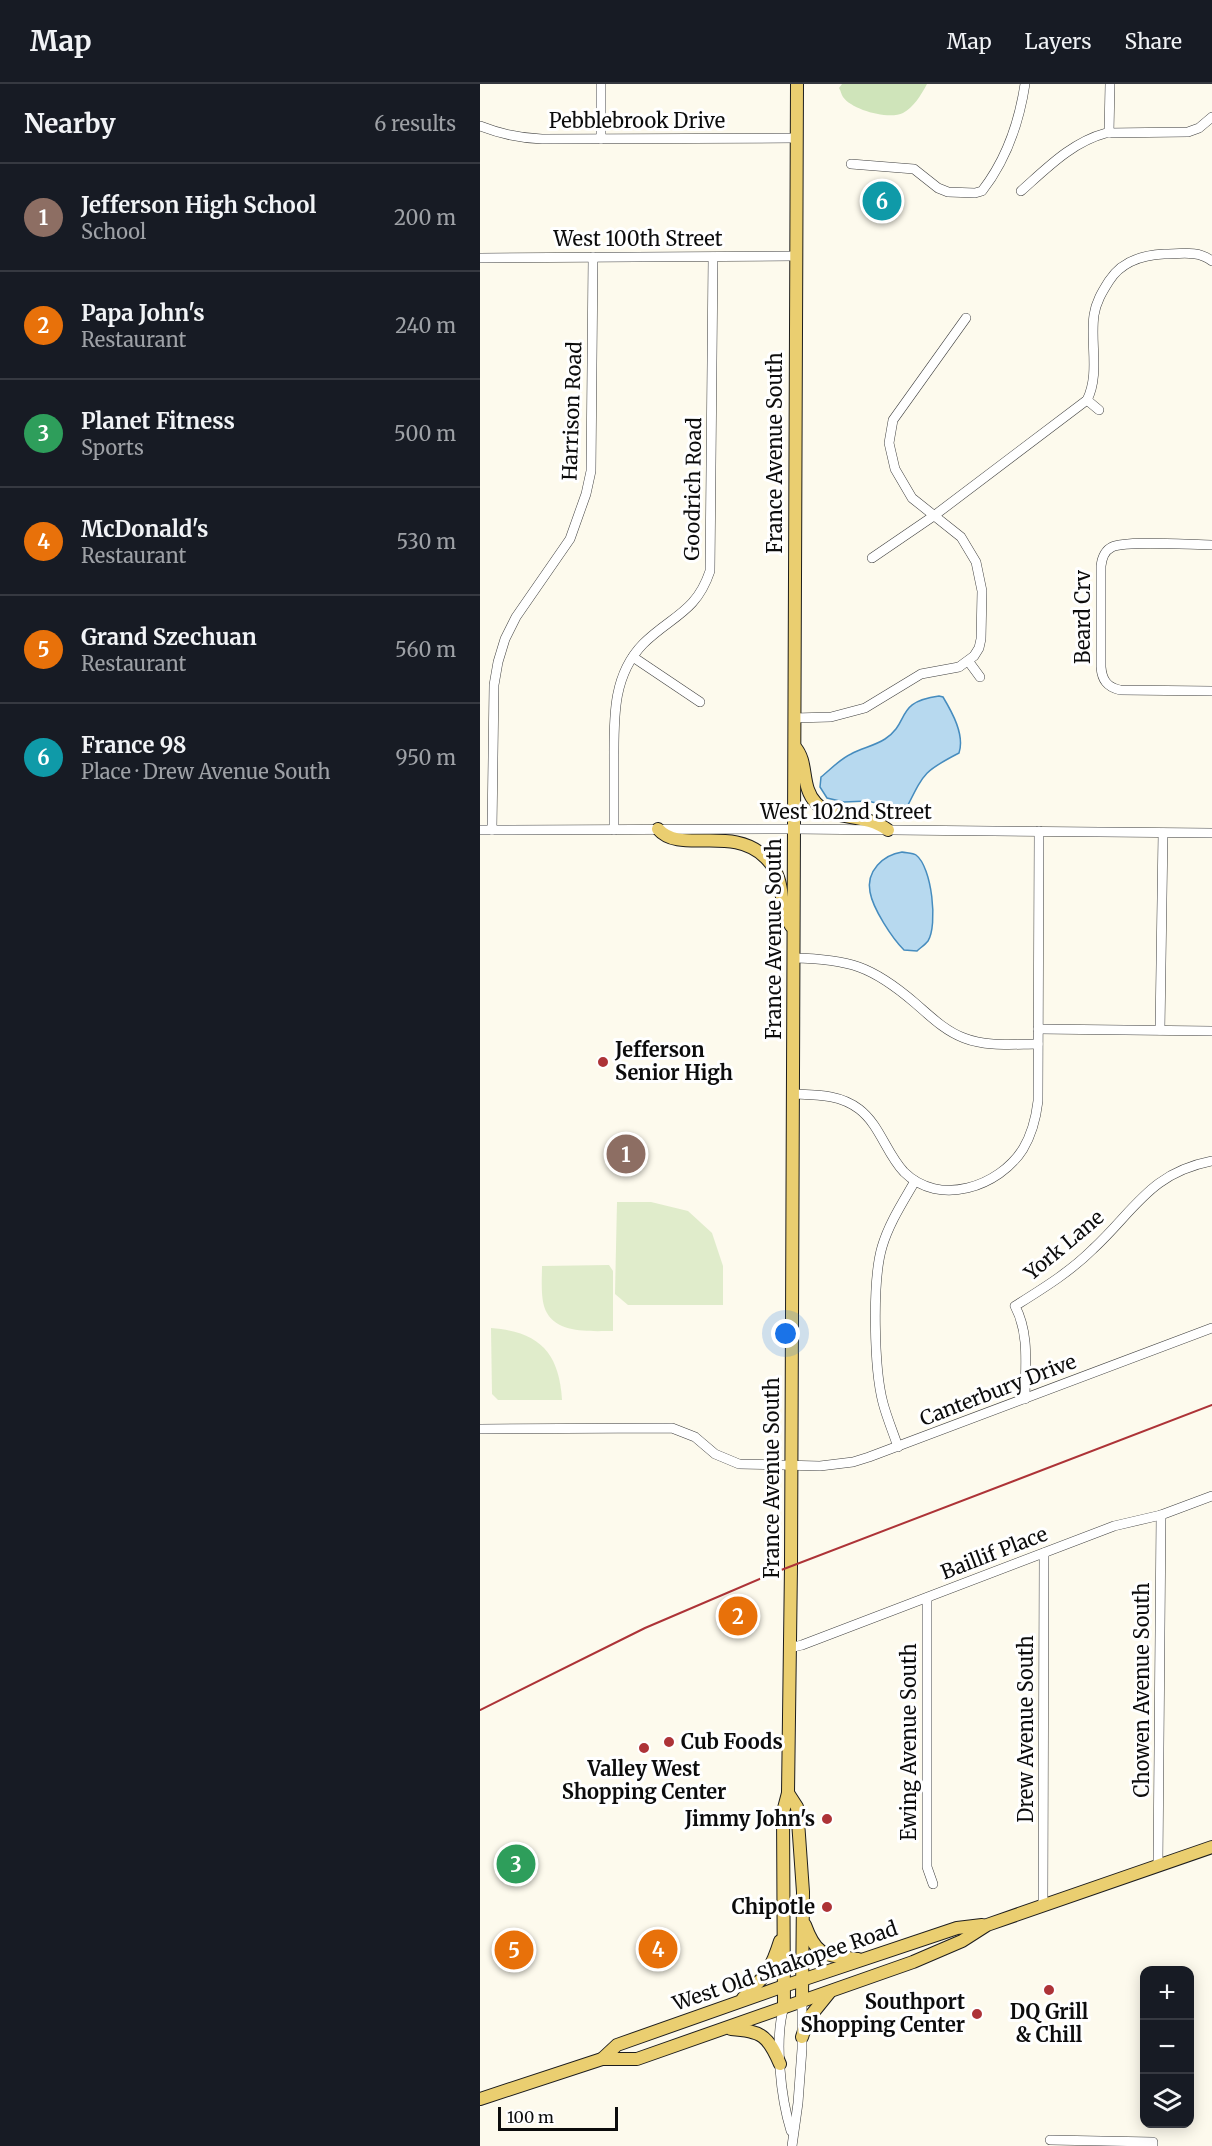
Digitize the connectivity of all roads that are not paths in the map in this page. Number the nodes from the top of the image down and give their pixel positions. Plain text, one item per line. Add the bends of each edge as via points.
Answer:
1 (601, 84) edge
2 (797, 84) edge
3 (1025, 84) edge
4 (1110, 84) edge
5 (1210, 119) edge
6 (480, 126) edge
7 (1109, 133) junction
8 (796, 138) junction
9 (601, 139) junction
10 (851, 164) dead end
11 (1020, 191) dead end
12 (796, 256) junction
13 (593, 257) junction
14 (713, 257) junction
15 (480, 258) edge
16 (1212, 261) edge
17 (966, 318) dead end
18 (1087, 400) junction
19 (1099, 410) dead end
20 (935, 515) junction
21 (1212, 545) edge
22 (872, 558) dead end
23 (633, 657) junction
24 (969, 662) junction
25 (980, 677) dead end
26 (1212, 691) edge
27 (700, 702) dead end
28 (794, 718) junction
29 (794, 745) junction
30 (793, 829) junction
31 (480, 830) edge
32 (492, 830) junction
33 (614, 830) junction
34 (658, 830) junction
35 (888, 830) junction
36 (1039, 831) junction
37 (1163, 833) junction
38 (1212, 833) edge
39 (793, 930) junction
40 (793, 958) junction
41 (1038, 1029) junction
42 (1160, 1030) junction
43 (1212, 1031) edge
44 (1038, 1044) junction
45 (793, 1094) junction
46 (1212, 1161) edge
47 (915, 1181) junction
48 (1212, 1328) edge
49 (1025, 1399) junction
50 (480, 1429) edge
51 (898, 1446) junction
52 (792, 1465) junction
53 (1212, 1496) edge
54 (1161, 1515) junction
55 (1044, 1553) junction
56 (927, 1598) junction
57 (789, 1648) junction
58 (788, 1793) junction
59 (1212, 1847) edge
60 (1158, 1865) junction
61 (933, 1884) dead end
62 (1043, 1905) junction
63 (802, 1918) junction
64 (987, 1925) junction
65 (783, 1928) junction
66 (862, 1960) junction
67 (802, 1980) junction
68 (784, 1986) junction
69 (832, 1990) junction
70 (802, 2000) junction
71 (740, 2001) junction
72 (784, 2007) junction
73 (724, 2028) junction
74 (802, 2037) junction
75 (602, 2059) junction
76 (780, 2064) junction
77 (480, 2098) edge
78 (792, 2134) junction
79 (1050, 2140) dead end
80 (1153, 2144) edge
81 (792, 2146) edge

1 - 9 street
2 - 8 main road, France Avenue South
3 - 10 street via 1012,140 982,191 948,192 914,169
4 - 7 street
5 - 7 street via 1188,132
6 - 9 street, Pebblebrook Drive via 519,138
7 - 11 street via 1075,146
8 - 9 street, Pebblebrook Drive
8 - 12 main road, France Avenue South
12 - 14 street, West 100th Street
12 - 28 main road, France Avenue South
13 - 14 street, West 100th Street
13 - 15 street, West 100th Street
13 - 32 street, Harrison Road via 591,471 570,539 516,617 498,662 494,685
14 - 23 street, Goodrich Road via 710,571 691,606 642,645
16 - 18 street via 1194,253 1154,255 1136,258 1114,273 1094,314 1093,387
17 - 20 street via 899,411 890,431 890,454 903,485 912,498
18 - 19 street
18 - 20 street
20 - 22 street
20 - 24 street via 961,537 980,576 981,639
21 - 26 street, Beard Crv via 1122,544 1106,551 1101,566 1101,676 1106,683 1120,690
23 - 27 street
23 - 33 street, Goodrich Road via 622,678 615,706
24 - 25 street
24 - 28 street via 907,680 881,700 848,714
28 - 29 main road, France Avenue South
29 - 30 main road, France Avenue South
29 - 35 main road via 800,754 805,784 817,804 829,813 867,819
30 - 34 street, West 102nd Street
30 - 35 street, West 102nd Street
30 - 39 main road, France Avenue South
31 - 32 street, West 102nd Street
32 - 33 street, West 102nd Street
33 - 34 street, West 102nd Street
34 - 39 main road via 669,839 726,840 760,853 780,882 786,920
35 - 36 street, West 102nd Street
36 - 37 street, West 102nd Street
36 - 41 street
37 - 38 street, West 102nd Street
37 - 42 street
39 - 40 main road, France Avenue South
40 - 44 street via 836,960 870,970 964,1038 981,1043
40 - 45 main road, France Avenue South
41 - 42 street
41 - 44 street
42 - 43 street
44 - 47 street via 1036,1118 1029,1138 1010,1164 982,1184 965,1189 945,1191
45 - 47 street via 831,1096 857,1108 877,1129 895,1161
45 - 52 main road, France Avenue South
46 - 49 street, York Lane via 1176,1171 1160,1181 1068,1271 1015,1306 1025,1340
47 - 51 street via 888,1231 877,1283 878,1374
48 - 49 street, Canterbury Drive
49 - 51 street, Canterbury Drive
50 - 52 street, Canterbury Drive via 672,1428 739,1464
51 - 52 street, Canterbury Drive via 853,1462
52 - 57 main road, France Avenue South
53 - 54 street, Baillif Place
54 - 55 street, Baillif Place via 1114,1526
54 - 60 street, Chowen Avenue South
55 - 56 street, Baillif Place
55 - 62 street, Drew Avenue South
56 - 57 street, Baillif Place
56 - 61 street, Ewing Avenue South via 927,1868
57 - 58 main road, France Avenue South
58 - 63 main road, France Avenue South via 797,1807
58 - 65 main road, France Avenue South via 783,1812
59 - 60 main road, West Old Shakopee Road
60 - 62 main road, West Old Shakopee Road
62 - 64 main road, West Old Shakopee Road
63 - 66 main road via 812,1943 827,1956
63 - 67 main road, France Avenue South
64 - 66 main road, West Old Shakopee Road via 957,1928
64 - 69 main road, West Old Shakopee Road via 914,1962
65 - 68 main road, France Avenue South
65 - 71 main road via 772,1965
66 - 67 main road, West Old Shakopee Road
67 - 68 main road, West Old Shakopee Road
67 - 70 main road, France Avenue South
68 - 71 main road, West Old Shakopee Road
68 - 72 main road, France Avenue South
69 - 70 main road, West Old Shakopee Road
69 - 74 main road via 808,2019
70 - 72 main road, West Old Shakopee Road
70 - 74 street, France Avenue South
71 - 75 main road, West Old Shakopee Road via 617,2045
72 - 73 main road, West Old Shakopee Road
72 - 76 street, France Avenue South via 780,2018
73 - 75 main road, West Old Shakopee Road via 637,2059
73 - 76 main road via 751,2030 764,2036
74 - 78 street, France Avenue South
75 - 77 main road, West Old Shakopee Road
76 - 78 street, France Avenue South via 784,2110
78 - 81 street, France Avenue South
79 - 80 street

